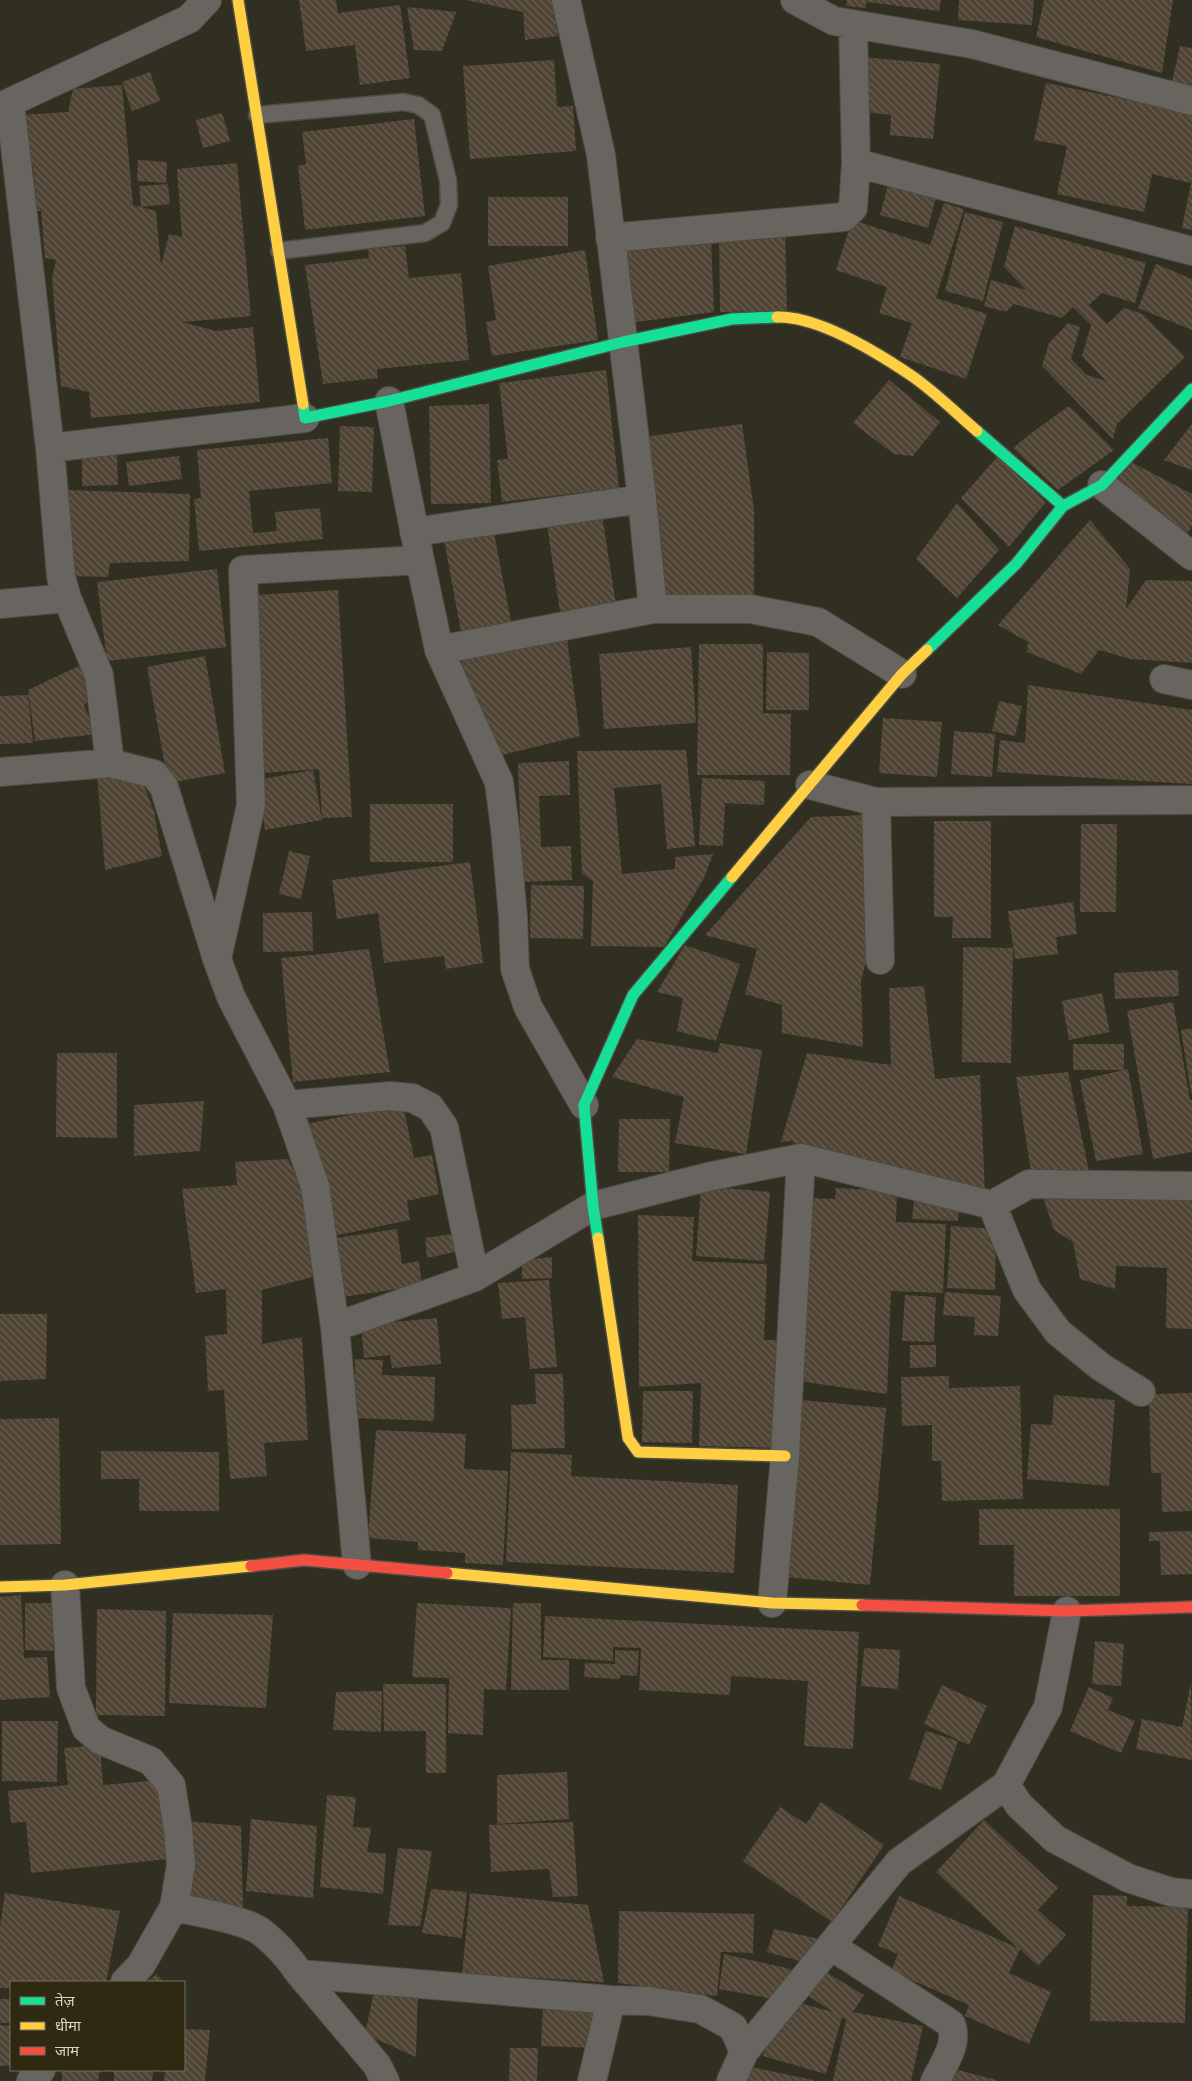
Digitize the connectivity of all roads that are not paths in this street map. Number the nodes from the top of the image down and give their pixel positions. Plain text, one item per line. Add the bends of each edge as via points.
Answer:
1 (206, 0) edge
2 (238, 0) edge
3 (566, 0) edge
4 (795, 0) edge
5 (853, 24) junction
6 (1192, 101) edge
7 (5, 105) edge
8 (257, 115) junction
9 (856, 163) junction
10 (610, 238) junction
11 (1192, 251) edge
12 (279, 252) junction
13 (623, 342) junction
14 (1192, 389) edge
15 (389, 401) junction
16 (306, 418) junction
17 (50, 448) junction
18 (1102, 485) junction
19 (642, 499) junction
20 (1063, 506) junction
21 (414, 532) junction
22 (1192, 556) edge
23 (420, 560) junction
24 (67, 598) junction
25 (0, 604) edge
26 (653, 610) junction
27 (439, 650) junction
28 (902, 674) junction
29 (1164, 679) dead end
30 (1192, 685) edge
31 (110, 763) junction
32 (0, 772) edge
33 (810, 785) junction
34 (1192, 800) edge
35 (876, 802) junction
36 (217, 960) junction
37 (880, 960) dead end
38 (287, 1105) junction
39 (584, 1106) junction
40 (800, 1158) junction
41 (1192, 1186) edge
42 (992, 1205) junction
43 (593, 1206) junction
44 (475, 1277) junction
45 (335, 1327) junction
46 (1141, 1392) dead end
47 (785, 1456) junction
48 (357, 1566) junction
49 (65, 1585) junction
50 (0, 1587) edge
51 (772, 1604) junction
52 (1192, 1607) edge
53 (1067, 1610) junction
54 (1006, 1785) junction
55 (1192, 1894) edge
56 (174, 1907) junction
57 (830, 1946) junction
58 (300, 1974) junction
59 (125, 1981) edge
60 (611, 2000) junction
61 (744, 2052) junction
62 (40, 2071) edge
63 (31, 2081) edge
64 (385, 2081) edge
65 (592, 2081) edge
66 (731, 2081) edge
67 (935, 2081) edge

1 - 7 street via 190,19
2 - 8 street
3 - 10 street via 601,155
4 - 5 street via 834,21
5 - 6 street via 972,44
5 - 9 street
7 - 17 street
8 - 12 street
8 - 12 lane via 403,102 418,104 432,115 448,180 449,205 442,223 425,232
9 - 10 street via 853,208 844,217
9 - 11 street
10 - 13 street
12 - 16 street
13 - 15 street
13 - 19 street
13 - 20 street via 732,319 787,317 832,329 913,377
14 - 18 street
15 - 16 street
15 - 21 street
16 - 17 street
17 - 24 street via 61,577
18 - 20 street
18 - 22 street
19 - 21 street
19 - 26 street
20 - 28 street via 1016,564
21 - 23 street
23 - 27 street
23 - 36 street via 243,570 251,804
24 - 25 street
24 - 31 street via 99,675
26 - 27 street
26 - 28 street via 750,609 818,622
27 - 39 street via 499,782 514,917 515,969 528,1007
28 - 33 street
29 - 30 street
31 - 32 street
31 - 36 street via 154,774 164,786
33 - 35 street
33 - 39 street via 633,995
34 - 35 street
35 - 37 street
36 - 38 street via 231,997
38 - 44 street via 390,1096 412,1098 430,1107 444,1127
38 - 45 street via 315,1186
39 - 43 street
40 - 42 street
40 - 43 street
40 - 47 street
41 - 42 street via 1029,1184
42 - 46 street via 1027,1290 1058,1332 1101,1367
43 - 44 street
43 - 47 street via 628,1438 638,1452
44 - 45 street
45 - 48 street
47 - 51 street
48 - 49 street via 304,1560
48 - 51 street
49 - 50 street
49 - 56 street via 71,1688 86,1728 100,1740 151,1761 170,1785 181,1865
51 - 53 street
52 - 53 street
53 - 54 street via 1048,1707
54 - 55 street via 1019,1805 1055,1839 1128,1878 1171,1892
54 - 57 street via 899,1862
56 - 58 street via 259,1930 289,1958
56 - 59 street via 141,1965
57 - 61 street
57 - 67 street via 951,2024 954,2040
58 - 60 street
58 - 64 street via 377,2064
60 - 61 street via 648,2001 700,2010 733,2027
60 - 65 street
61 - 66 street
62 - 63 street

